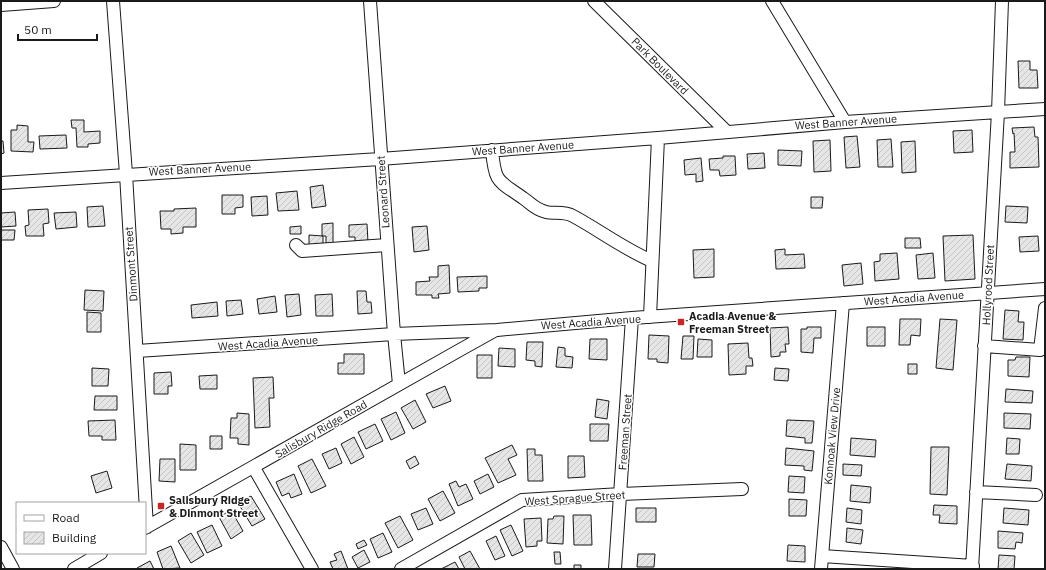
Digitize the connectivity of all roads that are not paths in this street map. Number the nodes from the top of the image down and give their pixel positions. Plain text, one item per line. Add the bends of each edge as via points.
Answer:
1 (54, 1) edge
2 (113, 1) edge
3 (370, 1) edge
4 (594, 1) edge
5 (772, 1) edge
6 (1002, 1) edge
7 (1, 5) edge
8 (1045, 109) edge
9 (998, 112) junction
10 (845, 122) junction
11 (727, 132) junction
12 (658, 138) junction
13 (492, 150) junction
14 (380, 159) junction
15 (126, 174) junction
16 (1, 183) edge
17 (296, 245) dead end
18 (387, 246) junction
19 (652, 261) junction
20 (1045, 289) edge
21 (987, 294) junction
22 (842, 303) junction
23 (1045, 308) edge
24 (650, 317) junction
25 (632, 318) junction
26 (497, 330) junction
27 (394, 334) junction
28 (984, 346) junction
29 (137, 351) junction
30 (399, 384) junction
31 (254, 468) junction
32 (742, 489) dead end
33 (976, 492) junction
34 (621, 494) junction
35 (1036, 495) dead end
36 (145, 502) edge
37 (146, 528) edge
38 (1, 547) edge
39 (100, 554) edge
40 (822, 556) junction
41 (91, 565) edge
42 (972, 567) edge
43 (13, 569) edge
44 (74, 569) edge
45 (312, 569) edge
46 (401, 569) edge
47 (614, 569) edge
48 (821, 569) edge

1 - 7 street
2 - 15 street, Dinmont Street
3 - 14 street, Leonard Street
4 - 11 street, Park Boulevard
5 - 10 street
6 - 9 street, Hollyrood Street
8 - 9 street, West Banner Avenue
9 - 10 street, West Banner Avenue
9 - 21 street, Hollyrood Street
10 - 11 street, West Banner Avenue
11 - 12 street, West Banner Avenue
12 - 13 street, West Banner Avenue
12 - 19 street
13 - 14 street, West Banner Avenue
13 - 19 street via 494,170 501,183 535,209 571,215
14 - 15 street, West Banner Avenue
14 - 18 street, Leonard Street
15 - 16 street, West Banner Avenue
15 - 29 street, Dinmont Street
17 - 18 street via 302,250
18 - 27 street, Leonard Street
19 - 24 street
20 - 21 street, West Acadia Avenue
21 - 22 street, West Acadia Avenue
21 - 28 street, Hollyrood Street
22 - 24 street, West Acadia Avenue
22 - 40 street, Konnoak View Drive
23 - 28 street via 1040,350
24 - 25 street, West Acadia Avenue
25 - 26 street, West Acadia Avenue
25 - 34 street, Freeman Street
26 - 27 street, West Acadia Avenue
26 - 30 street, Salisbury Ridge Road
27 - 29 street, West Acadia Avenue
27 - 30 street, Leonard Street
28 - 33 street, Hollyrood Street
29 - 36 street, Dinmont Street
30 - 31 street, Salisbury Ridge Road
31 - 37 street, Salisbury Ridge Road
31 - 45 street
32 - 34 street, West Sprague Street
33 - 35 street
33 - 42 street, Hollyrood Street
34 - 46 street, West Sprague Street via 522,500
34 - 47 street, Freeman Street
38 - 43 street
39 - 41 street
40 - 42 street
40 - 48 street, Konnoak View Drive
41 - 44 street

